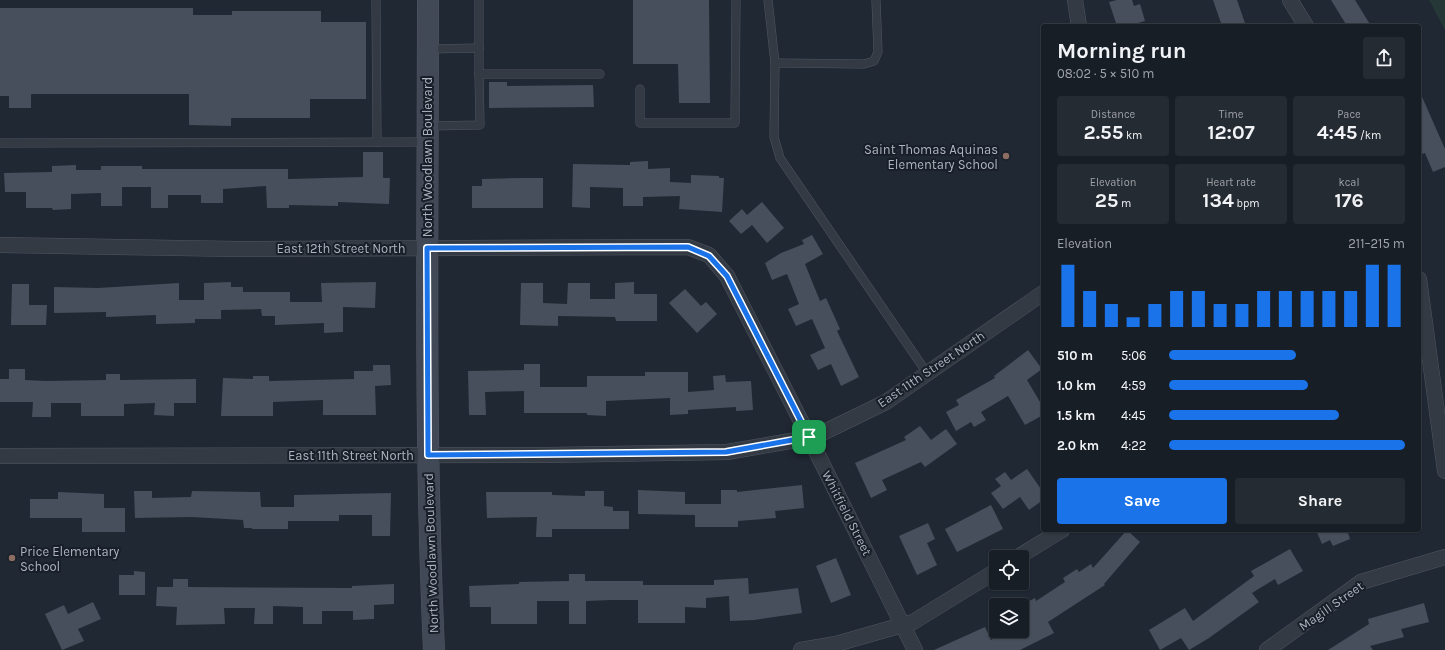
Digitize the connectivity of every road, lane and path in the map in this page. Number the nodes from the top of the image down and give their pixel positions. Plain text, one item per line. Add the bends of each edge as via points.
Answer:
1 (376, 0) edge
2 (428, 0) edge
3 (479, 0) edge
4 (736, 0) edge
5 (768, 0) edge
6 (876, 0) edge
7 (1075, 0) edge
8 (1290, 0) edge
9 (1079, 24) edge
10 (1305, 24) edge
11 (479, 48) junction
12 (428, 49) junction
13 (775, 63) junction
14 (479, 74) junction
15 (600, 74) dead end
16 (640, 89) dead end
17 (427, 134) junction
18 (0, 142) edge
19 (377, 142) junction
20 (0, 245) edge
21 (427, 248) junction
22 (705, 254) joint
23 (1041, 294) edge
24 (1421, 310) edge
25 (1422, 326) edge
26 (928, 373) junction
27 (809, 437) junction
28 (428, 455) junction
29 (0, 456) edge
30 (1445, 471) edge
31 (1059, 532) edge
32 (1029, 550) edge
33 (1445, 557) edge
34 (989, 575) edge
35 (902, 625) junction
36 (434, 650) edge
37 (801, 650) edge
38 (914, 650) edge
39 (1267, 650) edge

1 - 19 lane
2 - 12 main road, North Woodlawn Boulevard
3 - 11 lane
4 - 16 lane via 735,123 640,123
5 - 13 lane
6 - 13 lane via 878,52 874,61 864,64
7 - 9 street
8 - 10 street
11 - 12 lane
11 - 14 lane
12 - 17 main road, North Woodlawn Boulevard
13 - 26 lane via 774,137 780,158
14 - 15 lane
14 - 17 lane via 480,125
17 - 19 lane
17 - 21 main road, North Woodlawn Boulevard
18 - 19 lane
20 - 21 street, East 12th Street North via 238,249
21 - 22 street, East 12th Street North via 688,247
21 - 28 main road, North Woodlawn Boulevard
22 - 27 street, Whitfield Street via 727,276
23 - 26 street, East 11th Street North
24 - 25 street
25 - 30 street
26 - 27 street, East 11th Street North via 886,402
27 - 28 street, East 11th Street North via 726,452
27 - 35 street, Whitfield Street
28 - 29 street, East 11th Street North
28 - 36 main road, North Woodlawn Boulevard
31 - 32 street
33 - 39 street, Magill Street via 1361,582
34 - 35 street via 913,622
35 - 37 street via 836,644
35 - 38 street, Whitfield Street

